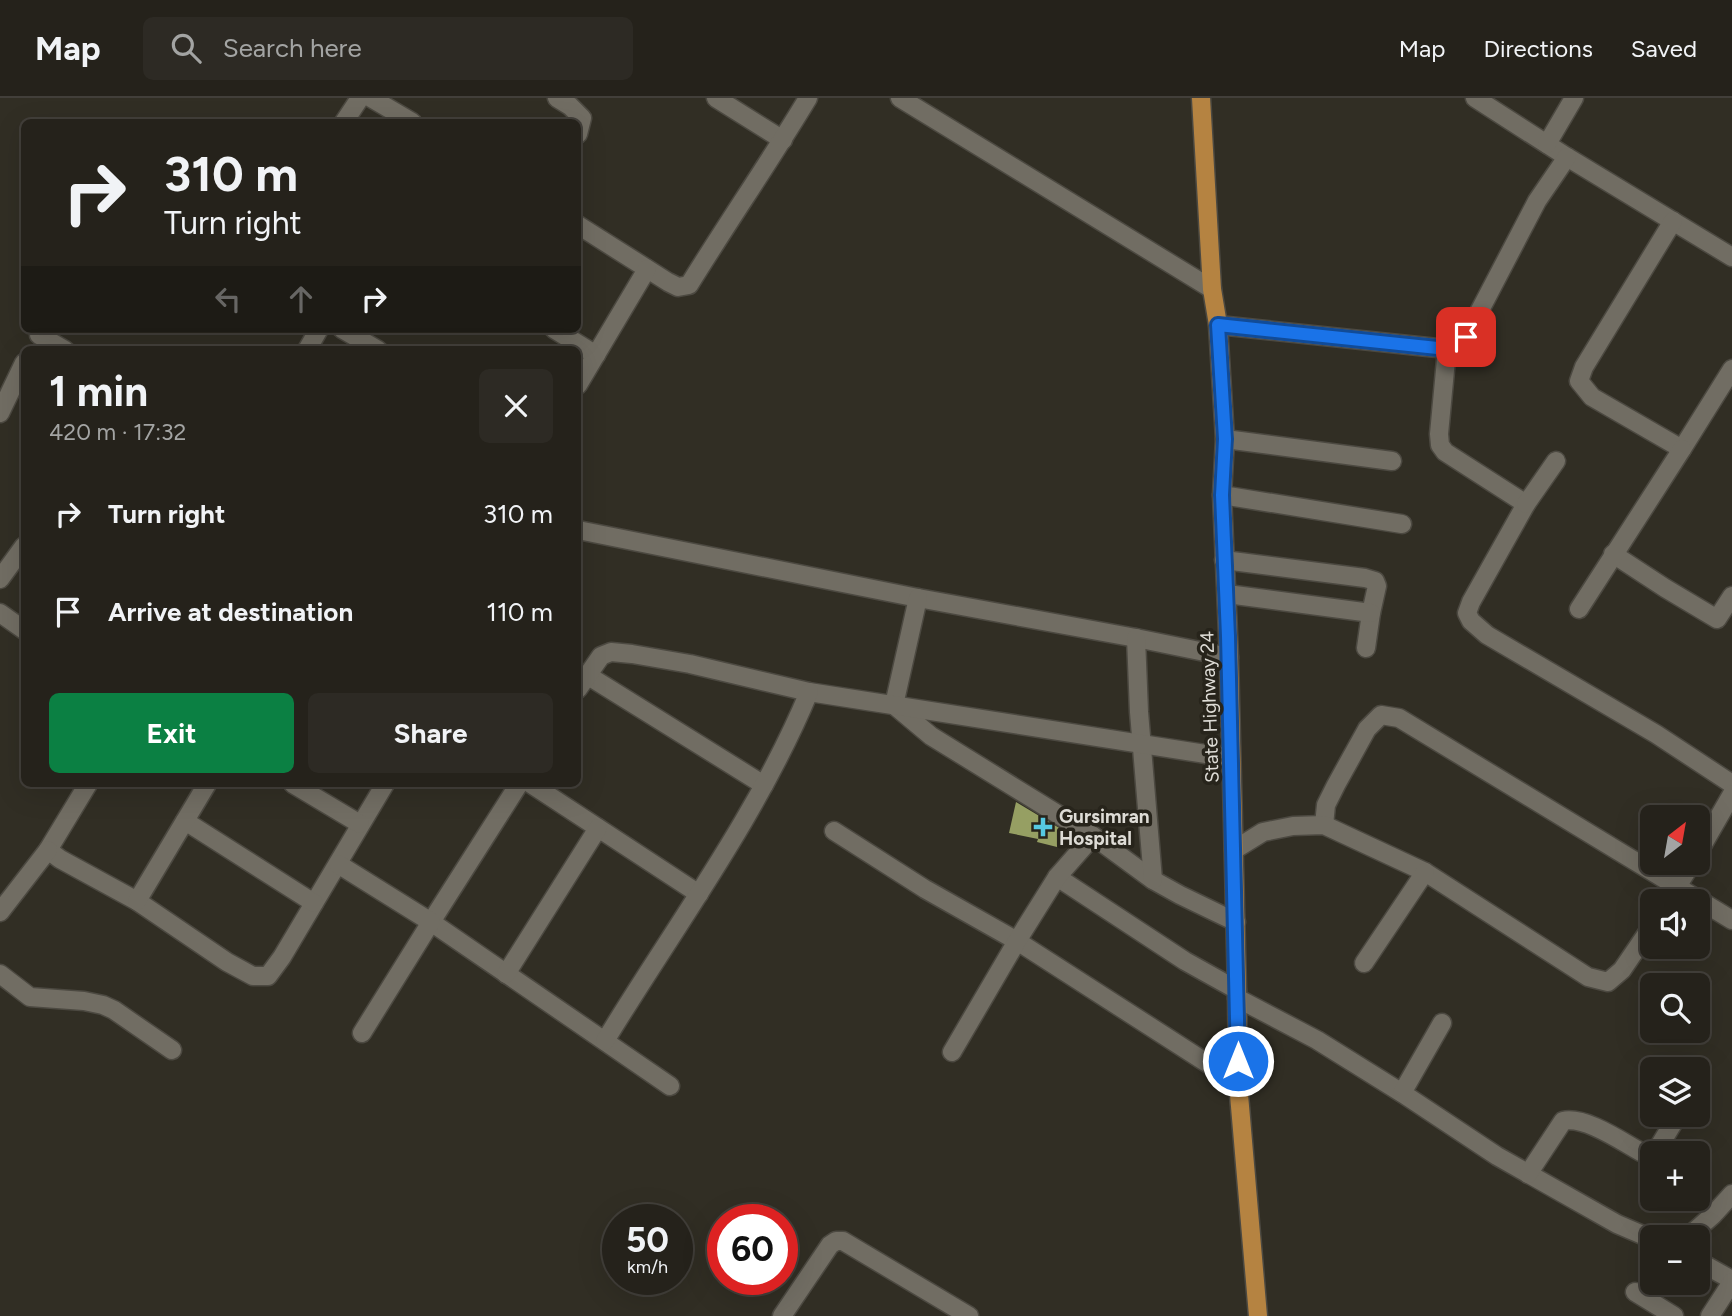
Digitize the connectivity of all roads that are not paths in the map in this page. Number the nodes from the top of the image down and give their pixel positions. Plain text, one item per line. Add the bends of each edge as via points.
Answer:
1 (360, 98) edge
2 (372, 98) edge
3 (557, 98) edge
4 (716, 98) edge
5 (808, 98) edge
6 (900, 98) edge
7 (1201, 98) edge
8 (1475, 98) edge
9 (1574, 98) edge
10 (346, 119) edge
11 (407, 119) edge
12 (581, 122) edge
13 (783, 140) junction
14 (1547, 144) junction
15 (1567, 157) junction
16 (1673, 220) junction
17 (581, 227) edge
18 (1732, 257) edge
19 (647, 270) junction
20 (1212, 289) junction
21 (1218, 325) junction
22 (349, 333) edge
23 (560, 333) edge
24 (37, 338) edge
25 (56, 346) edge
26 (371, 346) edge
27 (1447, 349) junction
28 (596, 355) junction
29 (21, 369) edge
30 (1732, 369) edge
31 (581, 380) edge
32 (0, 413) edge
33 (1225, 439) junction
34 (1682, 449) junction
35 (1392, 461) dead end
36 (1556, 461) dead end
37 (1222, 495) junction
38 (1526, 504) junction
39 (1402, 524) dead end
40 (581, 531) edge
41 (1613, 554) junction
42 (21, 555) edge
43 (1224, 561) junction
44 (0, 579) edge
45 (1227, 594) junction
46 (1732, 596) edge
47 (918, 598) junction
48 (1579, 609) dead end
49 (0, 613) edge
50 (1371, 613) junction
51 (1725, 624) edge
52 (21, 628) edge
53 (1136, 638) junction
54 (1366, 648) dead end
55 (1229, 657) junction
56 (582, 682) edge
57 (809, 692) junction
58 (894, 705) junction
59 (1142, 744) junction
60 (1231, 758) junction
61 (1732, 784) edge
62 (764, 785) junction
63 (86, 787) edge
64 (205, 787) edge
65 (298, 787) edge
66 (383, 787) edge
67 (517, 787) edge
68 (536, 787) edge
69 (1732, 794) edge
70 (185, 821) junction
71 (360, 824) junction
72 (1324, 825) junction
73 (597, 828) junction
74 (834, 831) dead end
75 (1710, 832) edge
76 (1093, 836) junction
77 (48, 850) junction
78 (1234, 850) junction
79 (338, 864) junction
80 (1425, 872) junction
81 (1057, 877) junction
82 (1153, 880) junction
83 (1665, 889) edge
84 (699, 894) junction
85 (137, 901) junction
86 (314, 903) junction
87 (1710, 910) edge
88 (0, 912) edge
89 (1732, 920) edge
90 (431, 922) junction
91 (1236, 922) junction
92 (1017, 941) junction
93 (1640, 944) edge
94 (1364, 963) dead end
95 (0, 974) edge
96 (506, 974) junction
97 (1237, 994) junction
98 (1442, 1023) dead end
99 (362, 1033) dead end
100 (605, 1041) junction
101 (172, 1050) dead end
102 (952, 1052) dead end
103 (1238, 1083) junction
104 (670, 1086) dead end
105 (1402, 1093) junction
106 (1671, 1127) edge
107 (1528, 1174) junction
108 (1728, 1205) edge
109 (1703, 1225) edge
110 (1640, 1234) edge
111 (1710, 1268) edge
112 (1732, 1281) edge
113 (1635, 1292) dead end
114 (782, 1316) edge
115 (969, 1316) edge
116 (1258, 1316) edge
117 (1674, 1316) edge
118 (1710, 1316) edge

1 - 10 street
2 - 11 street
3 - 12 street via 570,106
4 - 13 street
5 - 13 street
6 - 20 street
7 - 20 main road, State Highway 24
8 - 14 street
9 - 14 street
13 - 19 street via 689,285 678,287
14 - 15 street
15 - 16 street
15 - 27 street via 1537,201 1466,337
16 - 18 street
16 - 34 street via 1579,382 1592,397
17 - 19 street
19 - 28 street
20 - 21 main road, State Highway 24
21 - 27 street
21 - 33 main road, State Highway 24
22 - 26 street
23 - 28 street
24 - 25 street
27 - 38 street via 1440,444 1445,452
28 - 31 street
29 - 32 street
30 - 34 street
33 - 35 street
33 - 37 main road, State Highway 24
34 - 41 street
36 - 38 street
37 - 39 street
37 - 43 main road, State Highway 24
38 - 61 street via 1471,602 1467,613 1471,621
40 - 47 street
41 - 48 street
41 - 51 street
42 - 44 street
43 - 45 main road, State Highway 24
43 - 50 street via 1375,581
45 - 50 street
45 - 55 main road, State Highway 24
46 - 51 street
47 - 53 street
47 - 58 street
49 - 52 street
50 - 54 street
53 - 55 street
53 - 59 street
55 - 60 main road, State Highway 24
56 - 57 street via 601,656 611,652 690,664
56 - 62 street
57 - 58 street
57 - 62 street
58 - 59 street
58 - 76 street via 931,736
59 - 60 street
59 - 82 street
60 - 78 main road, State Highway 24
62 - 84 street
63 - 77 street
64 - 70 street
65 - 71 street
66 - 71 street
67 - 90 street
68 - 73 street
69 - 75 street
70 - 85 street
70 - 86 street
71 - 79 street
72 - 78 street via 1263,832
72 - 80 street
72 - 83 street via 1326,805 1367,729 1381,715 1399,718
73 - 84 street
73 - 96 street
74 - 92 street
76 - 81 street
76 - 82 street
77 - 85 street
77 - 88 street
78 - 91 main road, State Highway 24
79 - 86 street
79 - 90 street
80 - 93 street via 1588,977 1608,982
80 - 94 street
81 - 92 street
81 - 97 street
82 - 91 street
84 - 100 street
85 - 86 street via 253,976 268,976
87 - 89 street
90 - 96 street
90 - 99 street
91 - 97 main road, State Highway 24
92 - 102 street
92 - 103 street
95 - 101 street via 30,997 103,1005
96 - 100 street
97 - 103 main road, State Highway 24
97 - 105 street
98 - 105 street
100 - 104 street
103 - 116 main road, State Highway 24
105 - 107 street
106 - 107 street via 1652,1153 1641,1152 1583,1122 1563,1121
107 - 110 street
108 - 109 street
111 - 112 street
112 - 118 street
113 - 117 street
114 - 115 street via 830,1245 843,1241

